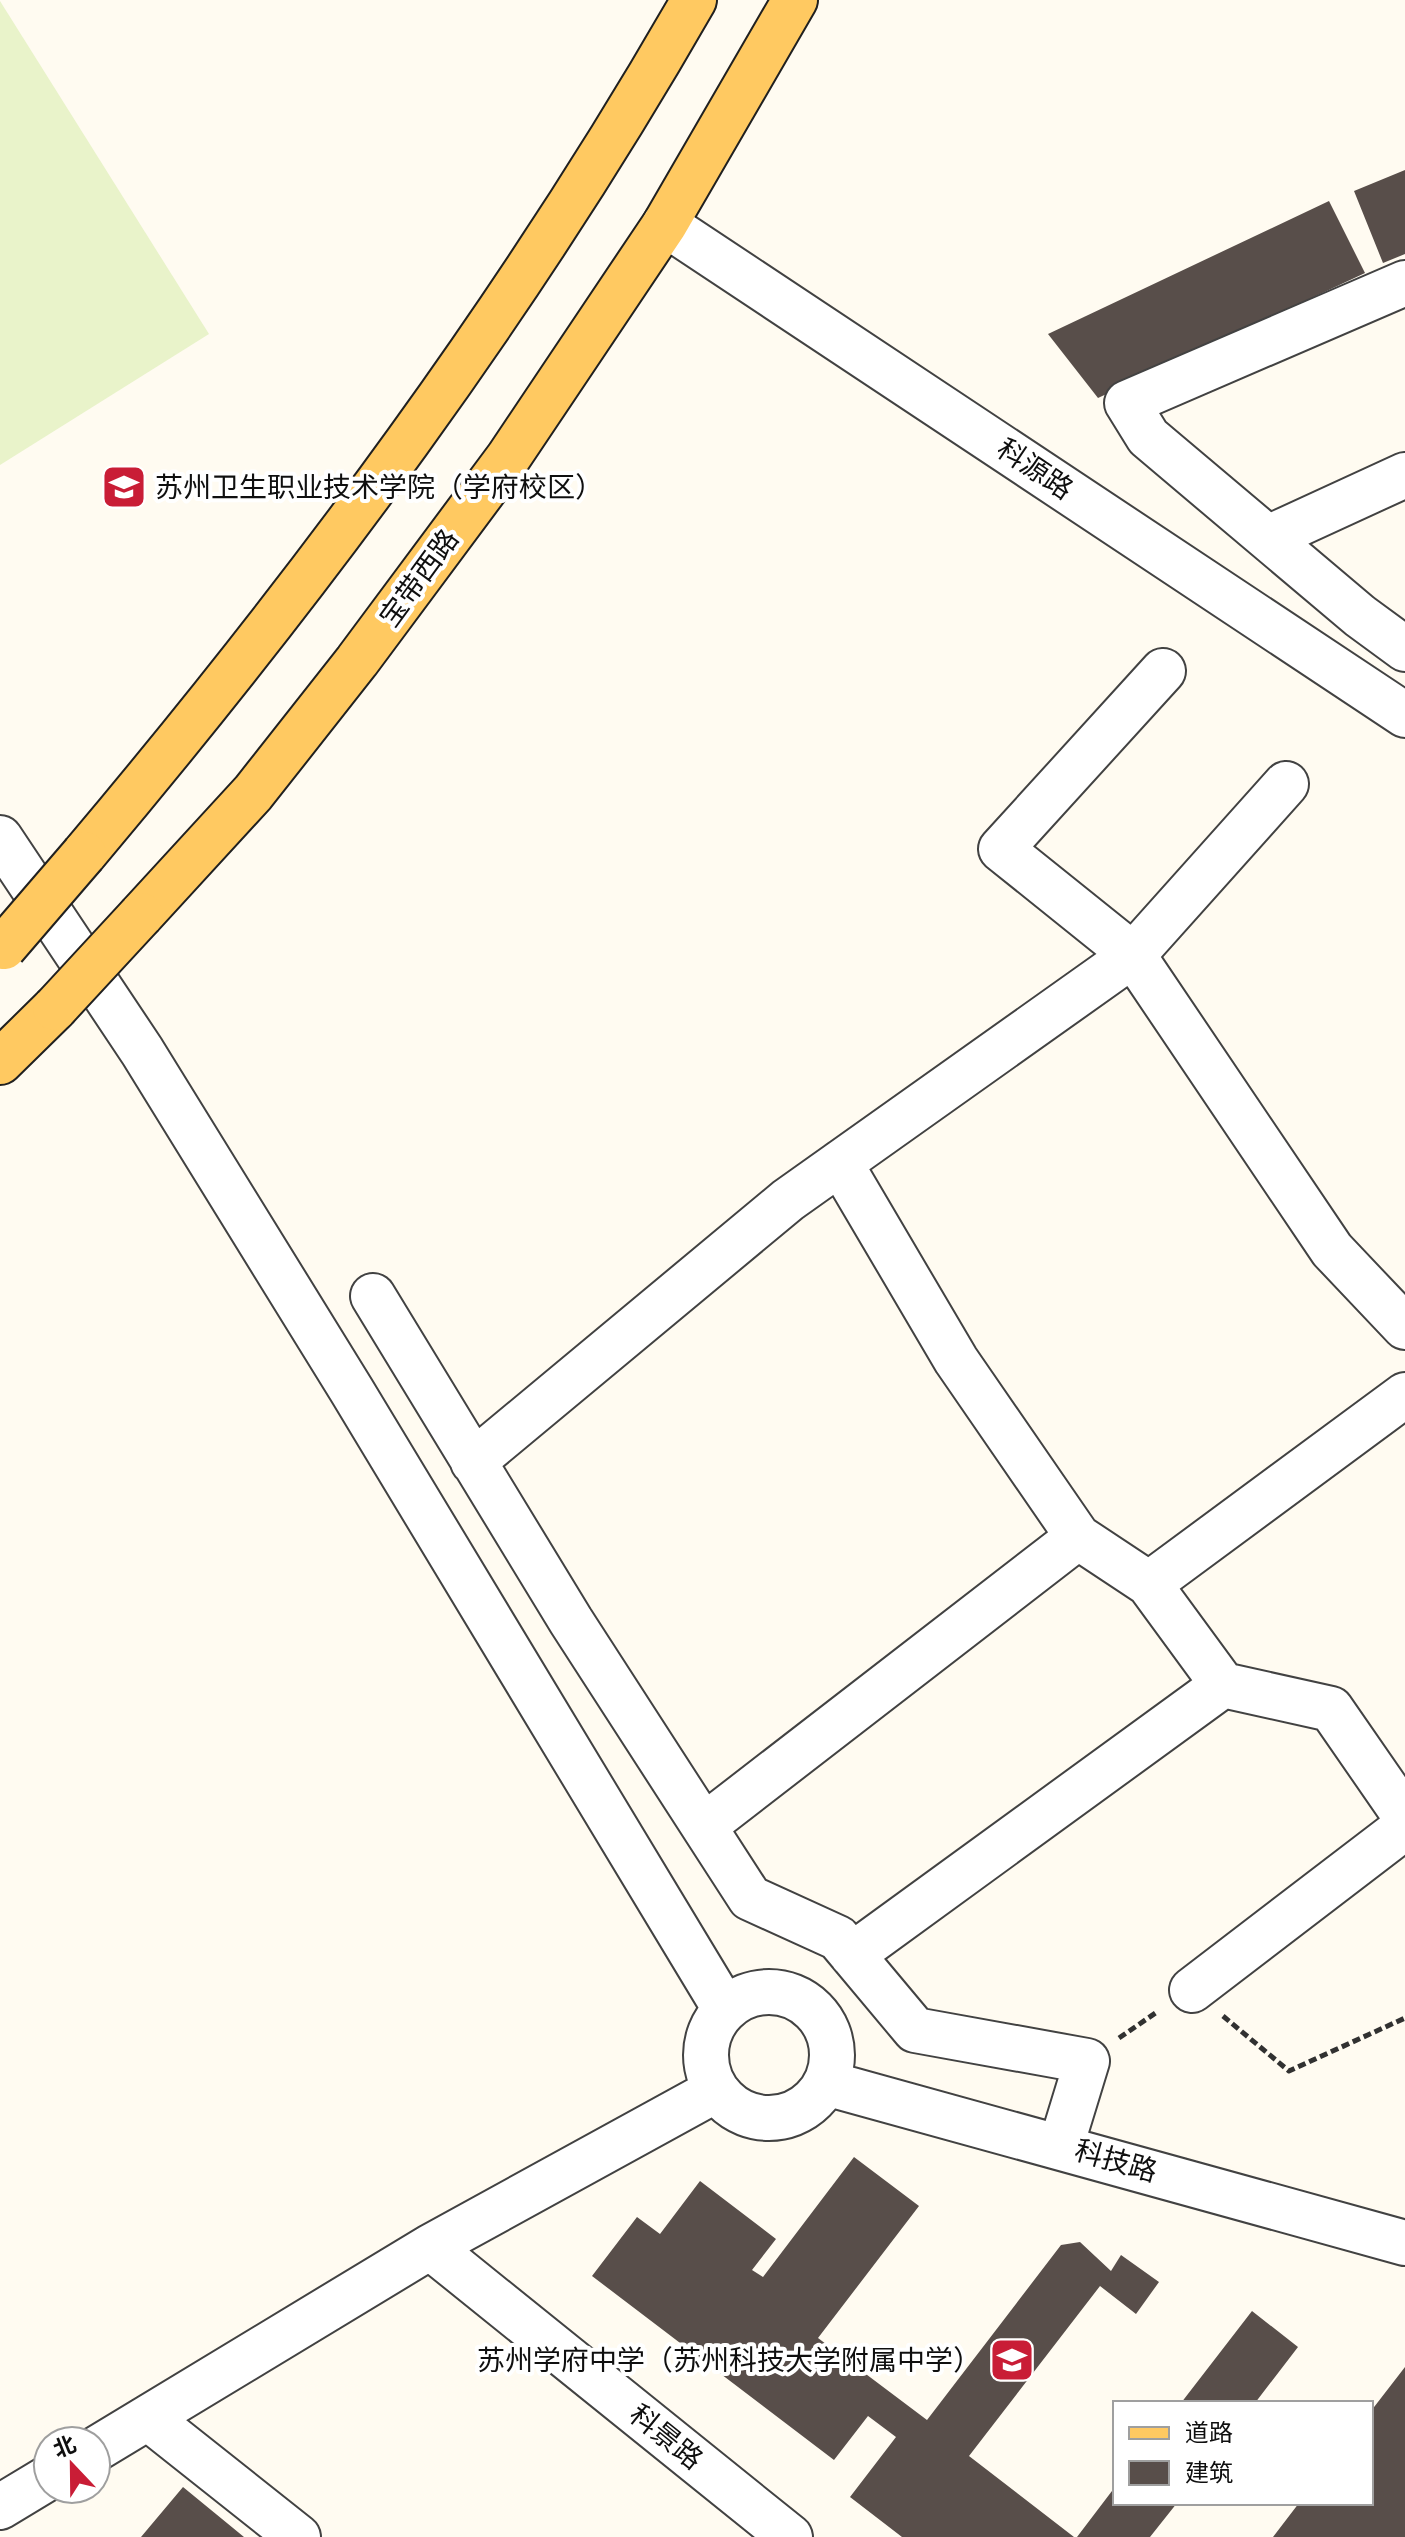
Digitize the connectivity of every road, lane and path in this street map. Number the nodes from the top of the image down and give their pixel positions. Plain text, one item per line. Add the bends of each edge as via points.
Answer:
1 (694, 0) edge
2 (795, 0) edge
3 (665, 224) junction
4 (1405, 283) edge
5 (1405, 475) edge
6 (1268, 538) junction
7 (1405, 649) edge
8 (1163, 671) dead end
9 (1405, 715) edge
10 (1286, 784) dead end
11 (0, 838) edge
12 (2, 949) edge
13 (1133, 955) junction
14 (0, 1062) edge
15 (840, 1163) junction
16 (373, 1296) dead end
17 (1405, 1327) edge
18 (1405, 1395) edge
19 (473, 1462) junction
20 (1078, 1537) junction
21 (1149, 1584) junction
22 (1223, 1685) junction
23 (1405, 1816) edge
24 (704, 1826) junction
25 (1405, 1827) edge
26 (852, 1955) junction
27 (1192, 1990) junction
28 (725, 2009) junction
29 (1405, 2018) edge
30 (1085, 2060) junction
31 (826, 2083) junction
32 (716, 2090) junction
33 (1061, 2146) junction
34 (1405, 2243) edge
35 (430, 2247) junction
36 (148, 2418) junction
37 (112, 2439) edge
38 (32, 2488) edge
39 (0, 2507) edge
40 (298, 2537) edge
41 (790, 2537) edge

1 - 12 main road, bridge via 583,182 438,399 194,724
2 - 3 main road, 宝带西路
3 - 9 street, 科源路
3 - 14 main road, 宝带西路, bridge via 508,458 253,793
4 - 6 street via 1127,403 1148,437
5 - 6 street
6 - 7 street
8 - 13 street via 1001,849
10 - 13 street
11 - 28 street via 142,1051
13 - 15 street
13 - 17 street via 1332,1250
15 - 19 street via 788,1200
15 - 20 street via 956,1360
16 - 19 street
18 - 21 street
19 - 24 street
20 - 21 street
20 - 24 street
21 - 22 street
22 - 23 street via 1331,1709
22 - 26 street
24 - 26 street via 750,1898 838,1938
25 - 27 street
26 - 30 street via 915,2030
27 - 29 path via 1289,2071
27 - 30 path
28 - 31 street via 746,1996 771,1992 796,1997 816,2012 829,2034 833,2059
28 - 32 street via 706,2048 707,2070
30 - 33 street
31 - 32 street via 813,2101 773,2119 731,2106
31 - 33 street, 科技路
32 - 35 street
33 - 34 street, 科技路
35 - 36 street
35 - 41 street, 科景路
36 - 37 street
36 - 40 street
38 - 39 street

